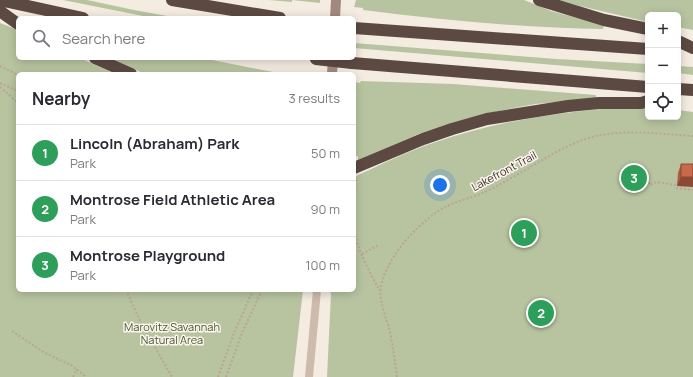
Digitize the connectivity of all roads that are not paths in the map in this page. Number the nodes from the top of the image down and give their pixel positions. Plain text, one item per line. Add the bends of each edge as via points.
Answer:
1 (0, 0) edge
2 (172, 0) edge
3 (336, 0) edge
4 (539, 0) edge
5 (0, 11) edge
6 (74, 16) edge
7 (268, 16) edge
8 (335, 16) edge
9 (16, 23) edge
10 (356, 28) edge
11 (645, 28) edge
12 (681, 42) edge
13 (693, 48) edge
14 (645, 49) edge
15 (681, 52) edge
16 (693, 53) edge
17 (100, 60) edge
18 (329, 60) edge
19 (333, 60) edge
20 (126, 72) edge
21 (332, 72) edge
22 (645, 87) edge
23 (681, 89) edge
24 (692, 90) edge
25 (681, 93) edge
26 (645, 102) edge
27 (356, 172) edge
28 (317, 292) edge
29 (309, 377) edge

1 - 6 highway
2 - 7 highway
3 - 8 main road
4 - 11 highway via 604,20
5 - 9 highway
10 - 14 highway
12 - 13 highway
15 - 16 highway
17 - 20 highway
18 - 22 highway, bridge
19 - 21 main road
23 - 24 highway
24 - 25 highway
26 - 27 highway via 568,106 487,120 423,139
28 - 29 lane

